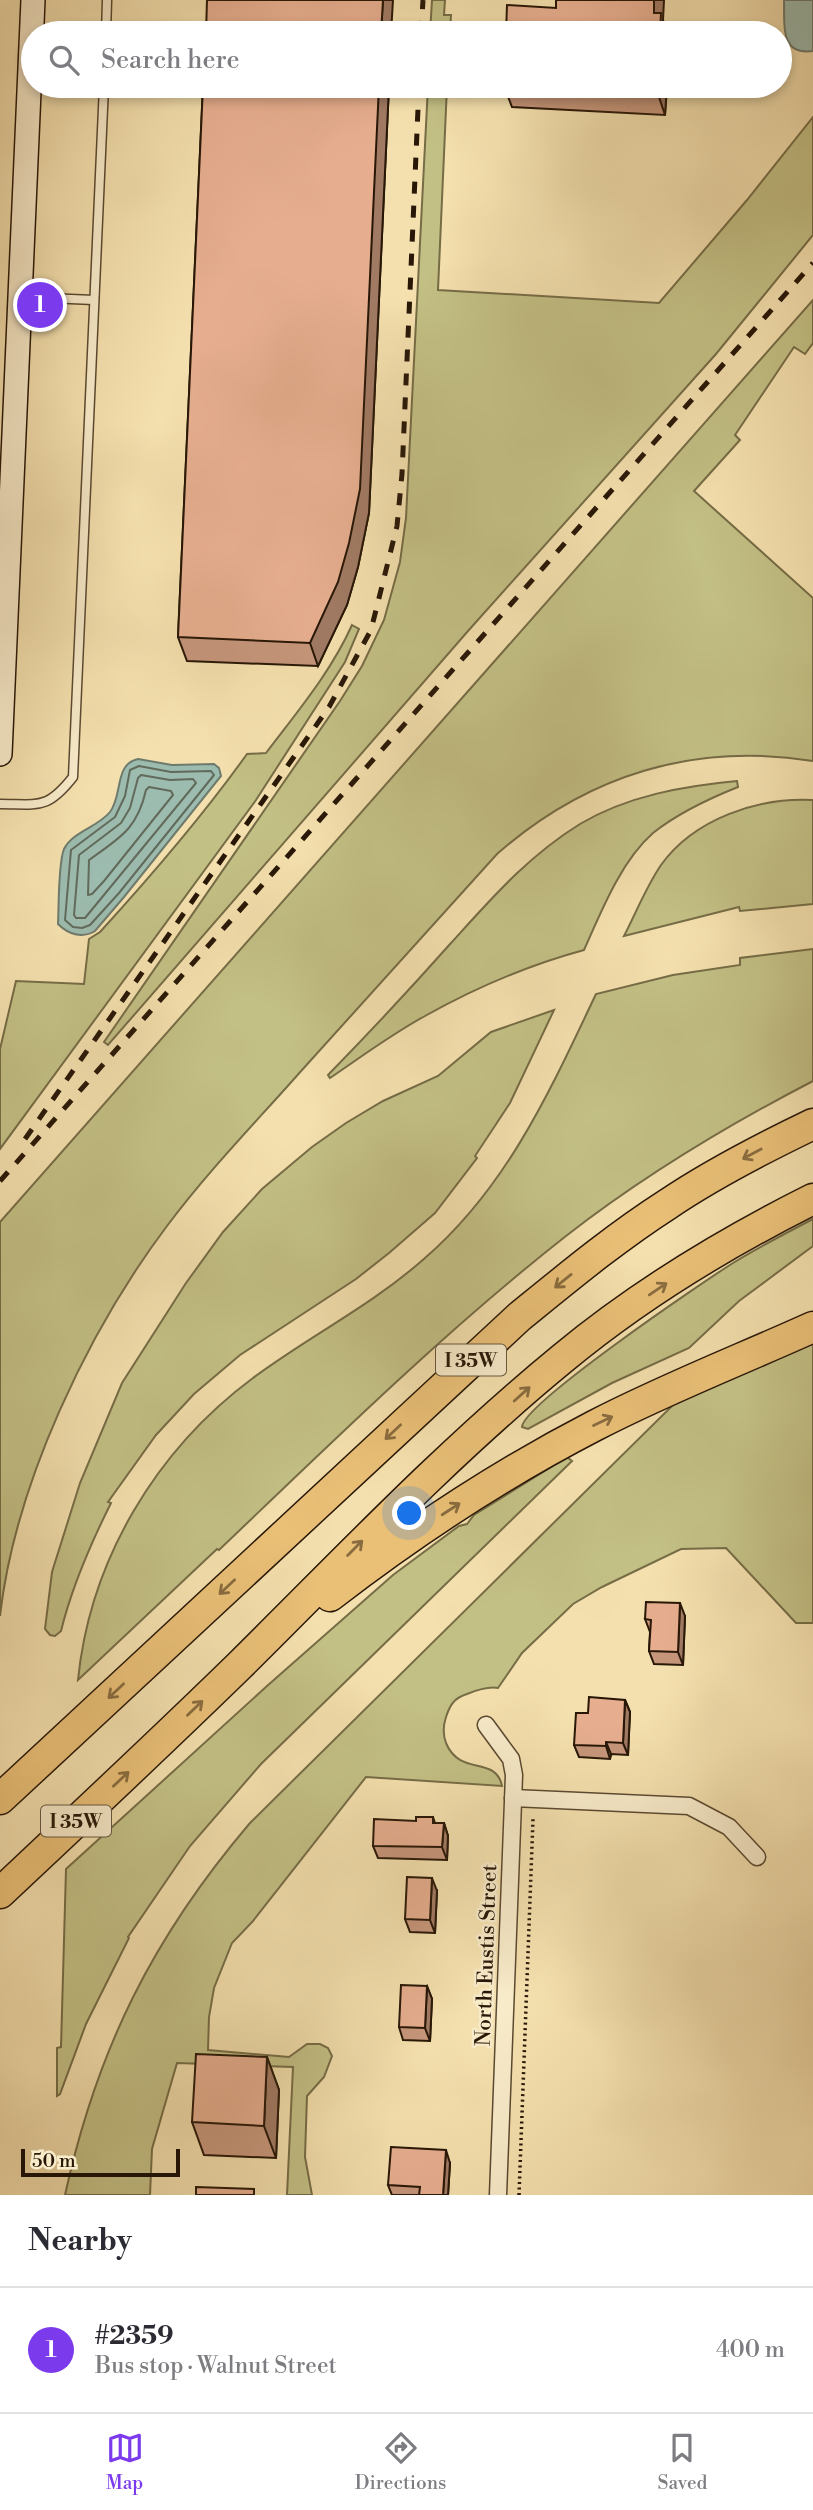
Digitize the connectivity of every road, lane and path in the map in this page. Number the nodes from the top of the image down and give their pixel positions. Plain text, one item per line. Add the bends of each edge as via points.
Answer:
1 (33, 0) edge
2 (107, 0) edge
3 (32, 21) edge
4 (106, 21) edge
5 (29, 98) edge
6 (102, 98) edge
7 (20, 297) junction
8 (94, 300) junction
9 (5, 523) edge
10 (2, 651) edge
11 (0, 754) edge
12 (0, 804) edge
13 (813, 1124) edge
14 (813, 1199) edge
15 (813, 1327) edge
16 (238, 1667) junction
17 (486, 1725) dead end
18 (513, 1798) junction
19 (0, 1799) edge
20 (533, 1819) dead end
21 (757, 1857) dead end
22 (0, 1893) edge
23 (498, 2195) edge
24 (519, 2195) edge

1 - 3 street
2 - 4 lane
5 - 7 street
6 - 8 lane
7 - 8 lane
7 - 9 street
8 - 12 lane via 73,777 59,795 42,803
9 - 10 street
10 - 11 street
13 -> 19 highway, I 35W via 668,1203 539,1301
16 -> 14 highway, I 35W via 399,1504 563,1358 696,1263
16 -> 15 highway via 380,1557 522,1465 596,1425
22 -> 16 highway, I 35W
17 - 18 street, North Eustis Street via 511,1759
18 - 21 street via 689,1806 729,1826
18 - 23 street, North Eustis Street
20 - 24 path

